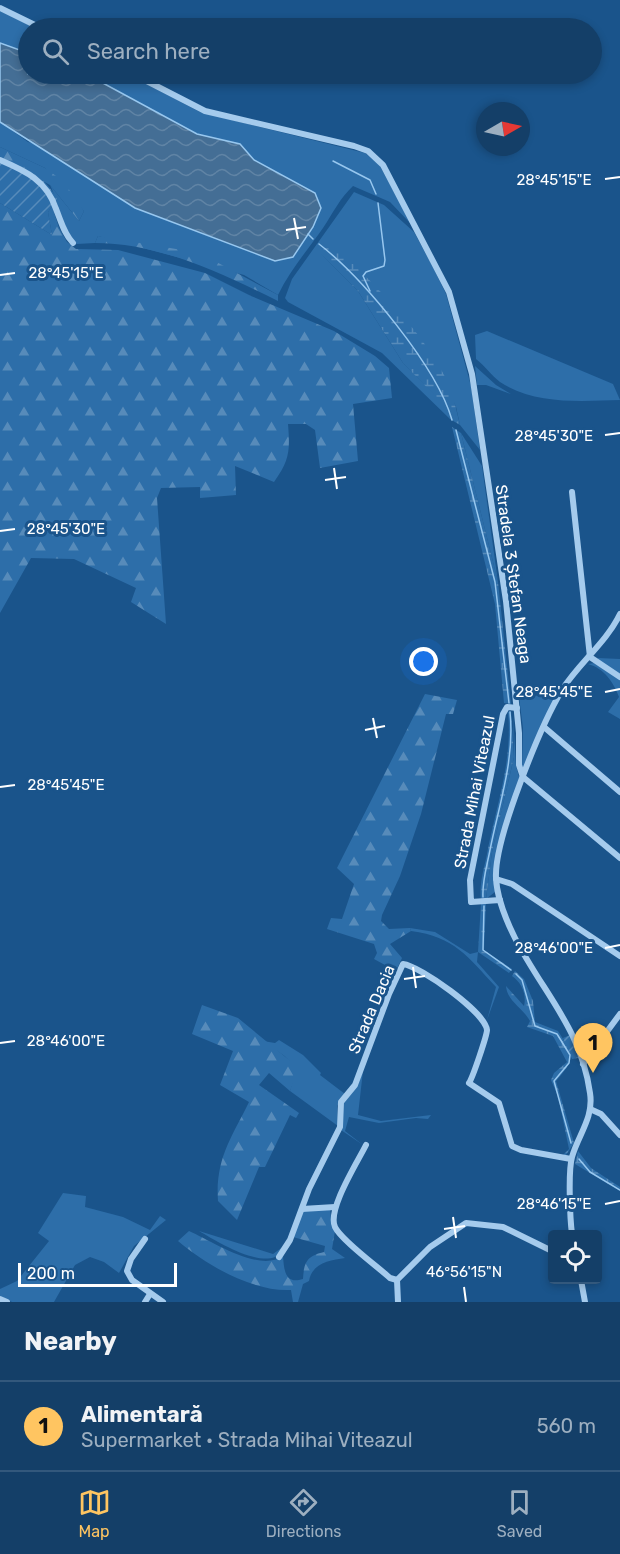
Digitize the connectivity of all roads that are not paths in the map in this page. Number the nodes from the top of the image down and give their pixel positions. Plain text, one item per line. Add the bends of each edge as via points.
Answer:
1 (0, 8) edge
2 (20, 18) edge
3 (153, 84) edge
4 (0, 160) edge
5 (73, 243) dead end
6 (573, 492) dead end
7 (620, 614) edge
8 (590, 657) junction
9 (620, 676) edge
10 (517, 708) junction
11 (544, 727) junction
12 (523, 777) junction
13 (620, 792) edge
14 (620, 858) edge
15 (496, 879) junction
16 (500, 900) junction
17 (620, 956) edge
18 (620, 1014) edge
19 (583, 1064) junction
20 (590, 1109) junction
21 (620, 1135) edge
22 (366, 1145) dead end
23 (571, 1159) junction
24 (335, 1207) junction
25 (302, 1209) junction
26 (572, 1230) edge
27 (145, 1239) dead end
28 (548, 1249) edge
29 (279, 1257) dead end
30 (397, 1280) junction
31 (582, 1284) edge
32 (150, 1294) junction
33 (0, 1299) edge
34 (7, 1302) edge
35 (145, 1302) edge
36 (163, 1302) edge
37 (398, 1302) edge
38 (585, 1302) edge

1 - 2 street
3 - 10 street, Stradela 3 Ștefan Neaga via 206,111 354,146 383,165 449,292 472,374 506,601
4 - 5 street via 43,184
6 - 8 street
7 - 8 street
8 - 9 street
8 - 11 street via 563,689
10 - 12 street, Stradela 3 Ștefan Neaga
10 - 16 street, Strada Mihai Viteazul via 507,707 502,714 470,880 471,902
11 - 12 street
11 - 13 street
12 - 14 street
12 - 15 street via 499,854
15 - 16 street
15 - 17 street via 512,884
16 - 19 street via 525,957 568,1021
18 - 19 street
19 - 20 street via 591,1094
20 - 21 street via 601,1114
20 - 23 street
22 - 24 street
23 - 25 street, Strada Dacia via 512,1146 499,1103 469,1083 487,1033 485,1025 451,991 406,964 397,973 355,1084 341,1102 340,1127
23 - 26 street
24 - 25 street
24 - 30 street via 334,1224 341,1235
25 - 29 street
27 - 32 street via 127,1271
28 - 30 street via 503,1227 466,1223 430,1246
30 - 37 street
31 - 38 street
32 - 35 street
32 - 36 street
33 - 34 street

